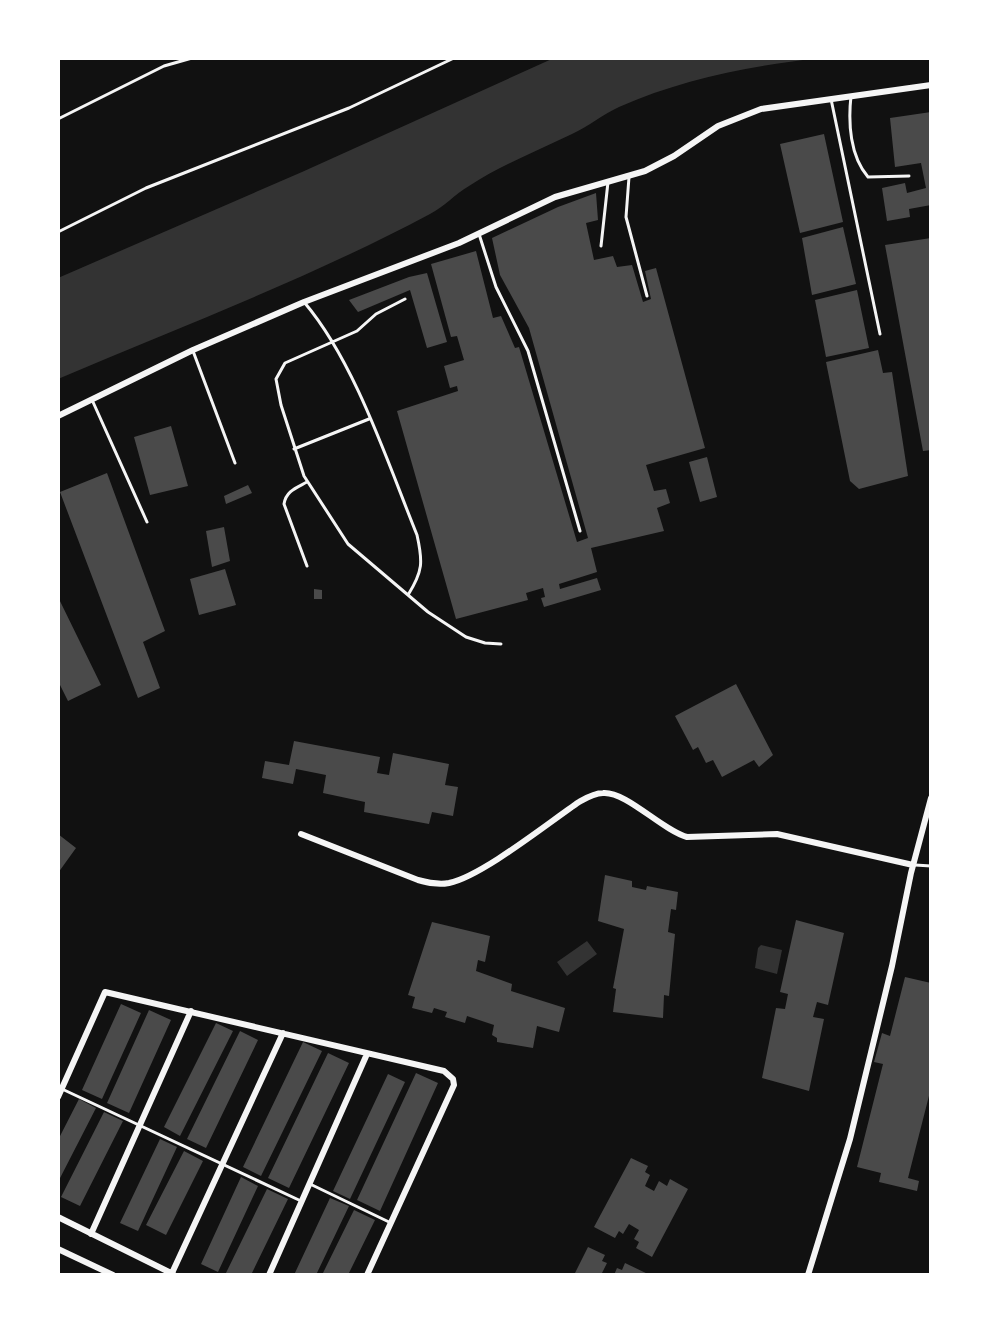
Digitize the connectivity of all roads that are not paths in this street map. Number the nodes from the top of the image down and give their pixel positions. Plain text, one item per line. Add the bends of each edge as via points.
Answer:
1 (192, 58) edge
2 (454, 58) edge
3 (931, 85) edge
4 (851, 96) junction
5 (831, 99) junction
6 (58, 119) edge
7 (909, 176) dead end
8 (629, 177) junction
9 (608, 182) junction
10 (58, 232) edge
11 (479, 234) junction
12 (601, 246) dead end
13 (647, 296) dead end
14 (405, 299) dead end
15 (304, 302) junction
16 (880, 334) dead end
17 (332, 342) junction
18 (193, 350) junction
19 (92, 399) junction
20 (58, 416) edge
21 (369, 419) junction
22 (294, 449) junction
23 (235, 463) dead end
24 (308, 481) junction
25 (147, 522) dead end
26 (580, 531) dead end
27 (307, 566) dead end
28 (407, 596) junction
29 (501, 644) dead end
30 (931, 798) edge
31 (301, 834) dead end
32 (913, 865) junction
33 (931, 866) edge
34 (191, 1011) junction
35 (283, 1033) junction
36 (367, 1054) junction
37 (62, 1089) junction
38 (58, 1097) edge
39 (139, 1127) junction
40 (222, 1166) junction
41 (310, 1184) junction
42 (302, 1201) junction
43 (58, 1217) edge
44 (391, 1223) junction
45 (91, 1234) junction
46 (58, 1249) edge
47 (174, 1274) edge
48 (113, 1275) edge
49 (269, 1275) edge
50 (367, 1275) edge
51 (808, 1275) edge

1 - 6 lane via 164,66
2 - 10 lane via 349,108 146,188
3 - 4 street
4 - 5 street
4 - 7 lane via 849,116 860,168 868,177
5 - 8 street via 738,116
5 - 16 lane
8 - 9 street
8 - 13 lane via 626,217
9 - 11 street via 555,197
9 - 12 lane
11 - 15 street
11 - 26 lane via 496,287 523,338
14 - 17 lane
15 - 17 lane
15 - 18 street
17 - 21 lane
17 - 22 lane via 285,363 276,379
18 - 19 street
18 - 23 lane
19 - 20 street
19 - 25 lane
21 - 22 lane
21 - 28 lane via 422,555 420,575
22 - 24 lane
24 - 27 lane via 290,491 284,504
24 - 28 lane via 348,544
28 - 29 lane via 466,637
30 - 32 street
31 - 32 street via 418,880 445,884 474,873 589,797 606,792 687,837 777,834
32 - 33 lane
32 - 51 street via 850,1139
34 - 35 street
34 - 37 street via 105,992
34 - 39 street
35 - 36 street
35 - 40 street
36 - 41 street
36 - 44 street via 444,1071 454,1085
37 - 38 street
37 - 39 lane
39 - 40 lane
39 - 45 street
40 - 42 lane
40 - 47 street
41 - 42 street
41 - 44 lane
42 - 49 street
43 - 45 street
44 - 50 street
45 - 47 street
46 - 48 street

